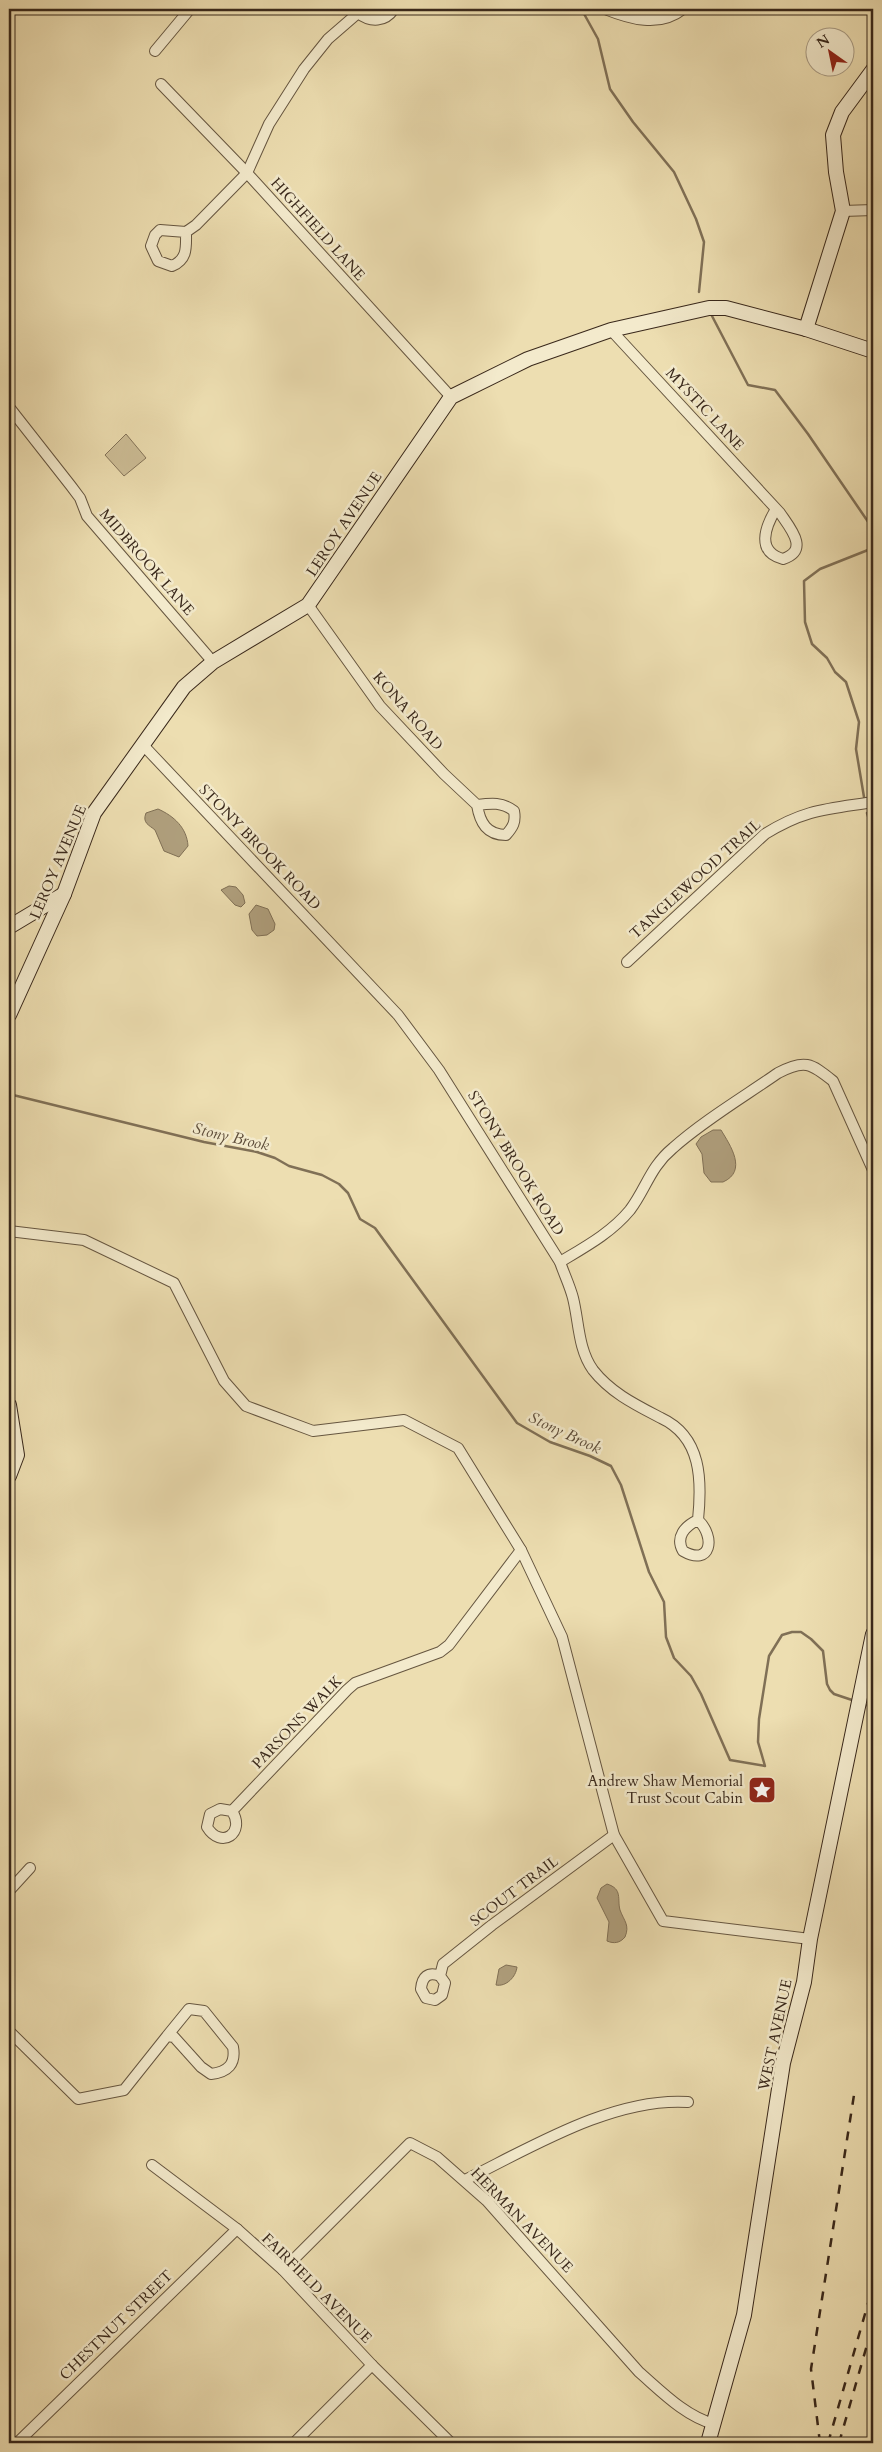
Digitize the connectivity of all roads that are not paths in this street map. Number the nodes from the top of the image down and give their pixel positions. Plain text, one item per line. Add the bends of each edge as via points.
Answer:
1 (190, 9) edge
2 (394, 9) edge
3 (605, 9) edge
4 (683, 9) edge
5 (358, 11) edge
6 (155, 51) dead end
7 (873, 70) edge
8 (161, 84) dead end
9 (247, 173) junction
10 (873, 210) edge
11 (843, 211) junction
12 (186, 232) dead end
13 (806, 329) junction
14 (611, 330) junction
15 (873, 352) edge
16 (451, 397) junction
17 (9, 407) edge
18 (776, 509) junction
19 (308, 605) junction
20 (213, 662) junction
21 (143, 745) junction
22 (873, 802) edge
23 (477, 805) dead end
24 (64, 894) junction
25 (9, 927) edge
26 (627, 962) dead end
27 (9, 1015) edge
28 (873, 1170) edge
29 (9, 1231) edge
30 (560, 1262) junction
31 (9, 1405) edge
32 (13, 1455) edge
33 (9, 1476) edge
34 (698, 1520) dead end
35 (521, 1550) junction
36 (873, 1634) edge
37 (232, 1811) dead end
38 (614, 1835) junction
39 (30, 1868) dead end
40 (9, 1891) edge
41 (810, 1939) junction
42 (440, 1976) dead end
43 (9, 2031) edge
44 (167, 2036) junction
45 (688, 2102) dead end
46 (152, 2165) dead end
47 (465, 2180) junction
48 (237, 2229) junction
49 (283, 2270) junction
50 (372, 2366) junction
51 (714, 2424) junction
52 (16, 2443) edge
53 (294, 2443) edge
54 (451, 2443) edge
55 (708, 2443) edge

1 - 6 street
2 - 5 street via 378,20 362,17
3 - 4 street via 634,20 662,18
5 - 9 street via 328,39 289,90
7 - 11 street via 842,112 833,135
8 - 9 street, HIGHFIELD LANE
9 - 12 street
9 - 16 street, HIGHFIELD LANE
10 - 11 street
11 - 13 street
13 - 14 street, LEROY AVENUE via 726,308 699,309
13 - 15 street, LEROY AVENUE
14 - 16 street, LEROY AVENUE via 528,359
14 - 18 street, MYSTIC LANE
16 - 19 street, LEROY AVENUE
17 - 20 street, MIDBROOK LANE via 80,498 87,516
18 - 18 street, MYSTIC LANE via 795,533 797,542 796,550 783,559 769,553 765,544 766,525
19 - 20 street, LEROY AVENUE
19 - 23 street, KONA ROAD via 380,706
20 - 21 street, LEROY AVENUE via 184,687
21 - 24 street, LEROY AVENUE via 94,813
21 - 30 street, STONY BROOK ROAD via 398,1015 430,1055
22 - 26 street, TANGLEWOOD TRAIL via 810,812 765,834
24 - 25 street
24 - 27 street, LEROY AVENUE
28 - 30 street via 834,1081 809,1065 796,1064 778,1073 673,1147 655,1166 631,1208 617,1223 601,1237
29 - 35 street via 84,1240 174,1283 224,1381 246,1406 313,1431 404,1420 458,1448
30 - 34 street, STONY BROOK ROAD via 573,1298 584,1352 592,1369 616,1393 663,1419 684,1435 692,1446 700,1471
31 - 32 street
32 - 33 street
35 - 37 street, PARSONS WALK via 449,1644 440,1652 351,1686
35 - 38 street via 562,1637
36 - 41 street, WEST AVENUE
38 - 41 street via 663,1921
38 - 42 street, SCOUT TRAIL via 443,1964
39 - 40 street
41 - 51 street, WEST AVENUE via 804,1982 783,2063 744,2315
43 - 44 street via 78,2099 124,2090
44 - 44 street via 174,2037 201,2067 212,2074 227,2070 233,2062 234,2047 204,2011 189,2010
45 - 47 street via 637,2107 590,2119
46 - 48 street, FAIRFIELD AVENUE
47 - 49 street, HERMAN AVENUE via 437,2157 410,2143
47 - 51 street, HERMAN AVENUE via 528,2245 639,2372 699,2420
48 - 49 street, FAIRFIELD AVENUE
48 - 52 street, CHESTNUT STREET
49 - 50 street, FAIRFIELD AVENUE
50 - 53 street
50 - 54 street, FAIRFIELD AVENUE
51 - 55 street, WEST AVENUE

